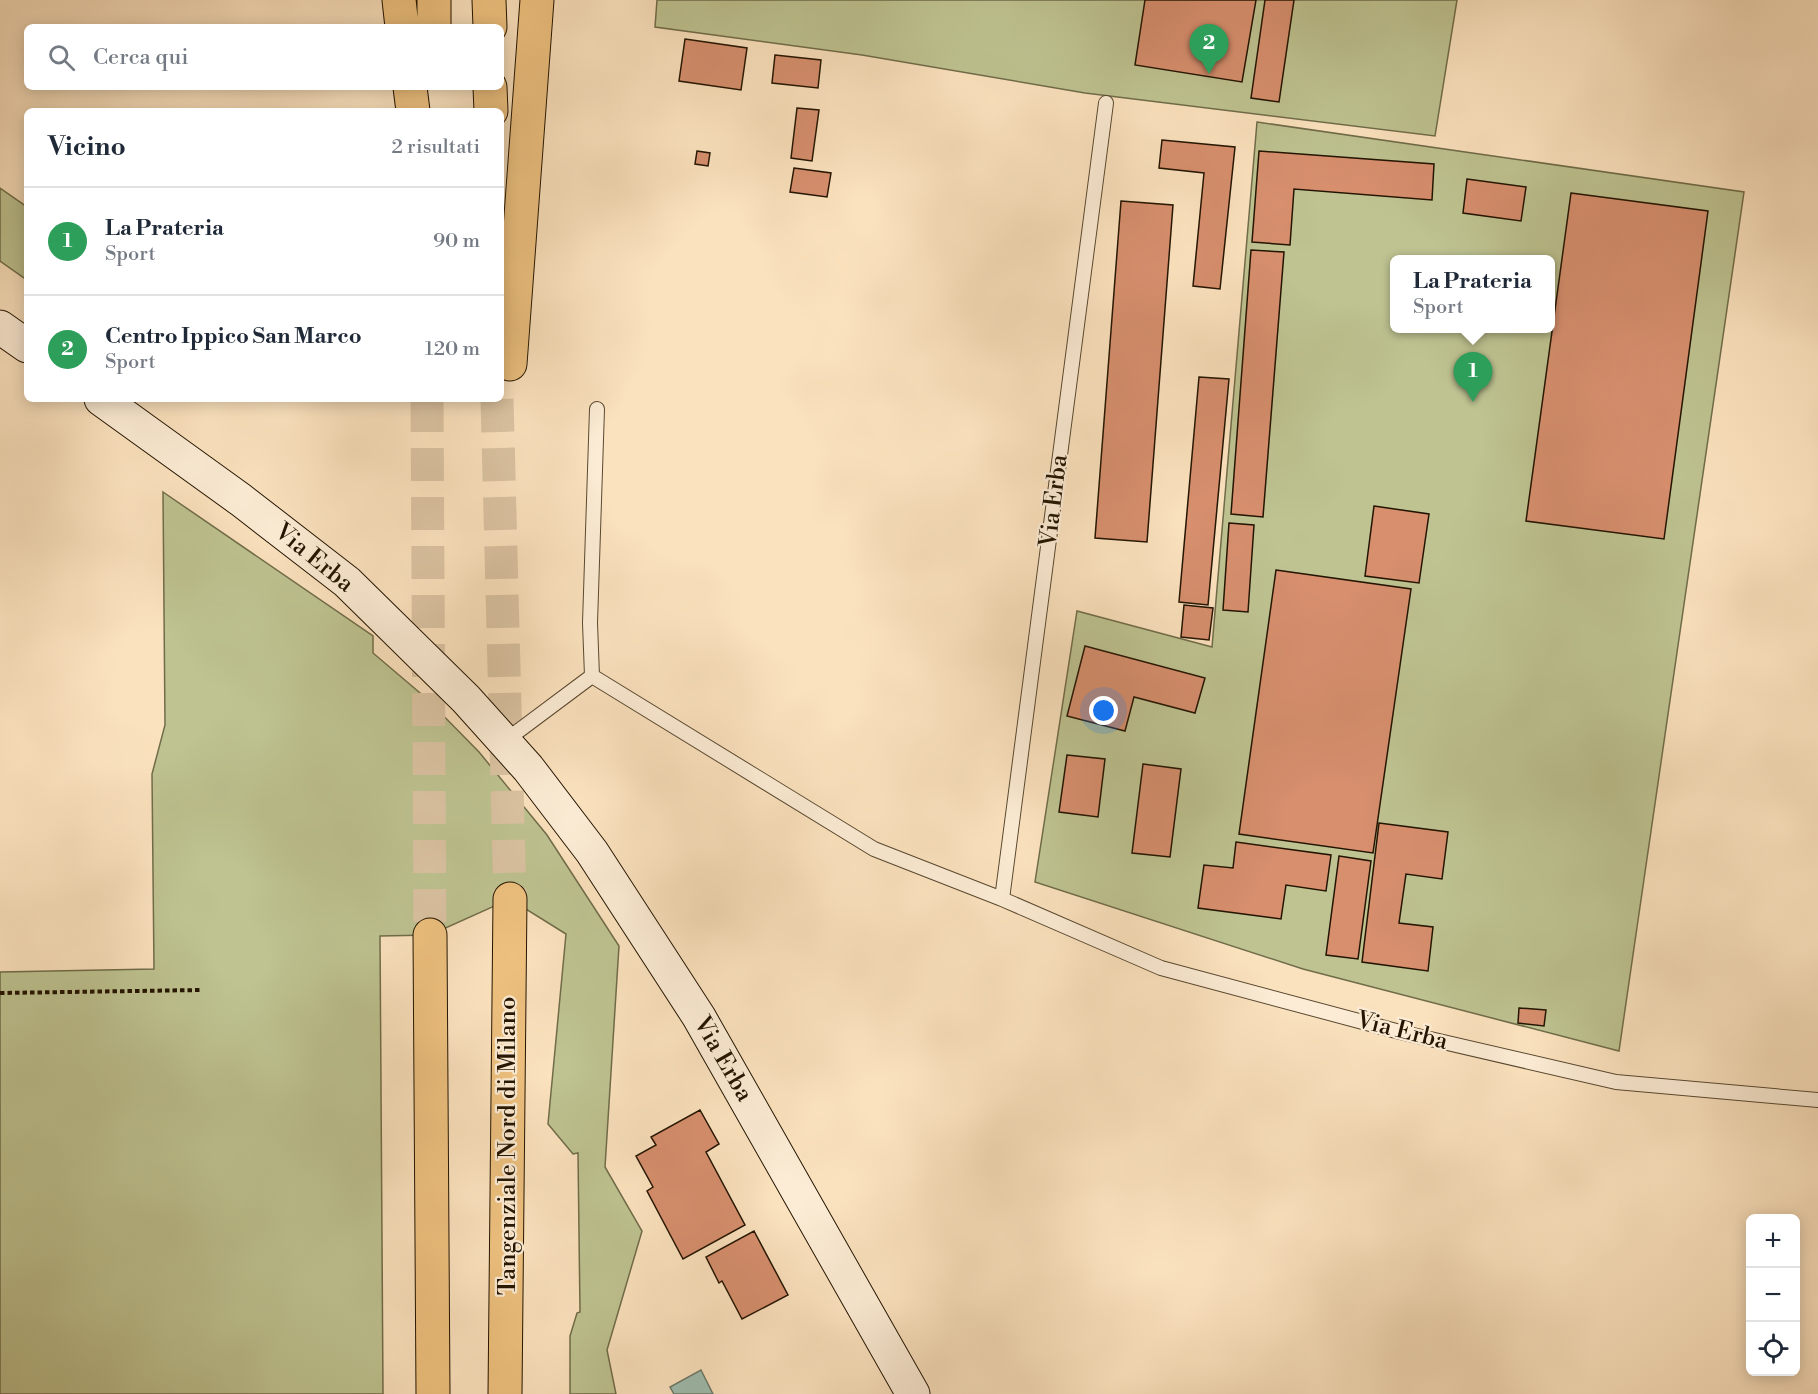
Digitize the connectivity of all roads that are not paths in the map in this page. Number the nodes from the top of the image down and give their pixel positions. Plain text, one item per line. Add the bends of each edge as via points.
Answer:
1 (399, 0) edge
2 (434, 0) edge
3 (489, 0) edge
4 (537, 0) edge
5 (402, 24) edge
6 (434, 24) edge
7 (490, 24) edge
8 (410, 90) edge
9 (432, 90) edge
10 (490, 90) edge
11 (1106, 103) dead end
12 (413, 108) edge
13 (431, 108) edge
14 (490, 108) edge
15 (0, 327) edge
16 (24, 344) edge
17 (510, 364) dead end
18 (105, 402) edge
19 (597, 409) dead end
20 (592, 676) junction
21 (505, 741) junction
22 (1002, 898) junction
23 (510, 899) tunnel mouth
24 (430, 935) tunnel mouth
25 (1818, 1100) edge
26 (434, 1394) edge
27 (506, 1394) edge
28 (913, 1394) edge

1 - 5 highway
2 - 6 highway
3 - 7 highway
4 - 17 highway
8 - 12 highway
9 - 13 highway
10 - 14 highway
11 - 22 lane, Via Erba
15 - 16 main road
18 - 21 main road, Via Erba via 346,582
19 - 20 lane
20 - 21 lane
20 - 22 lane, Via Erba via 874,849
21 - 28 main road, Via Erba via 572,823 670,970
22 - 25 lane, Via Erba via 1161,968 1400,1032 1616,1082
23 - 27 highway, Tangenziale Nord di Milano
24 - 26 highway

